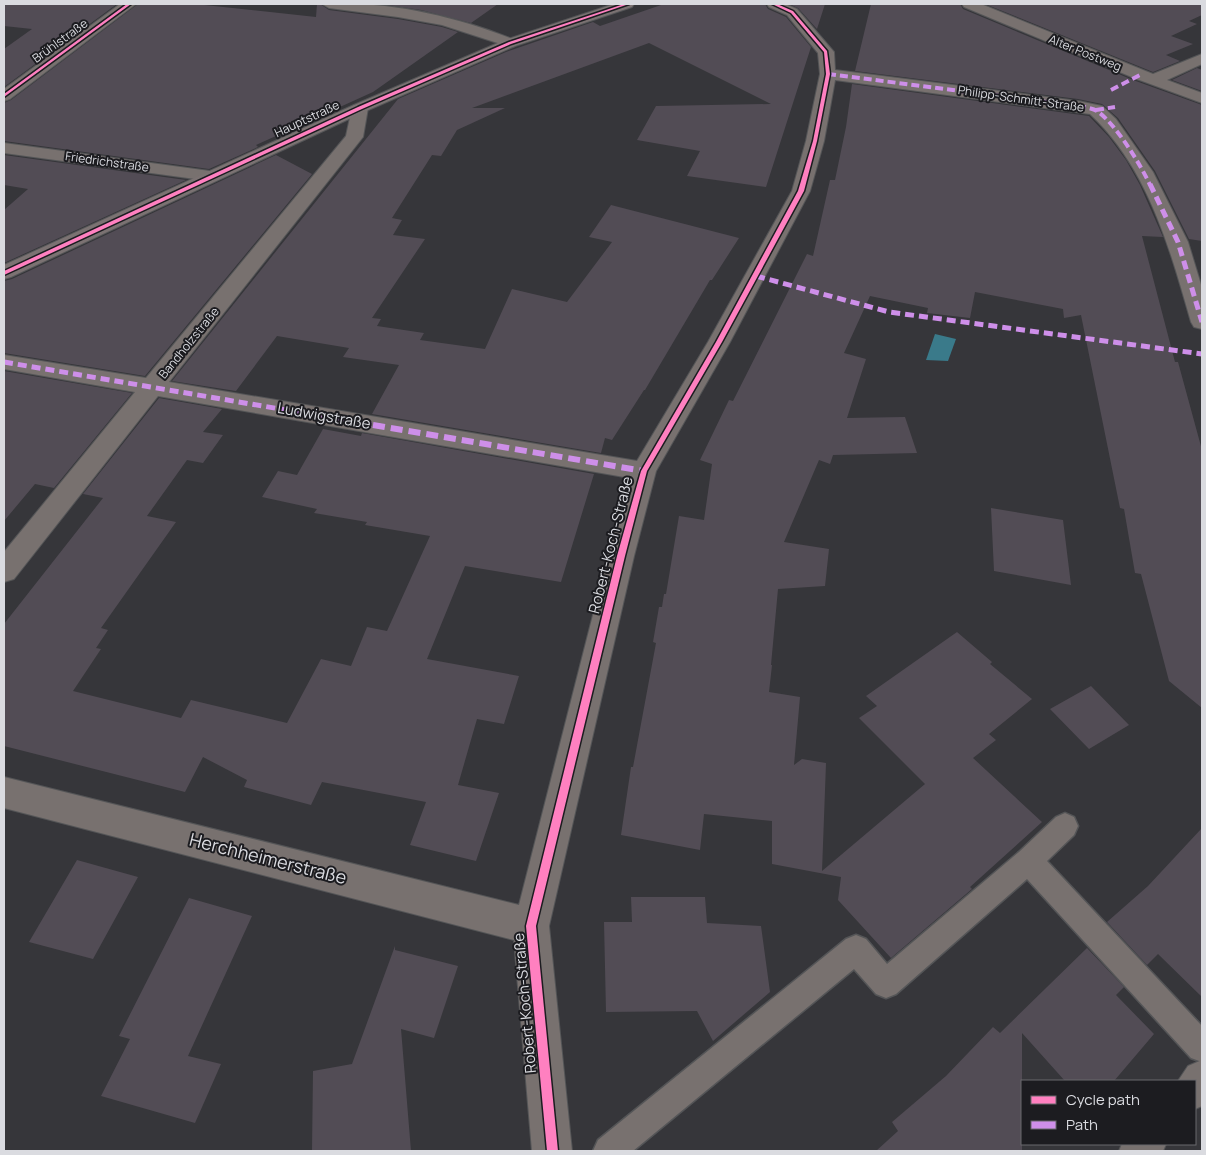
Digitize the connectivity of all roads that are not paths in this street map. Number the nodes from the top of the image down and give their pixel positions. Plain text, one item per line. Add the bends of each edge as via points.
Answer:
1 (129, 4) edge
2 (329, 4) edge
3 (627, 4) edge
4 (774, 4) edge
5 (969, 4) edge
6 (510, 43) junction
7 (1202, 60) edge
8 (828, 74) junction
9 (1153, 80) junction
10 (4, 96) edge
11 (1202, 98) edge
12 (360, 108) junction
13 (4, 148) edge
14 (210, 176) junction
15 (4, 272) edge
16 (1202, 322) edge
17 (4, 362) edge
18 (154, 387) junction
19 (644, 471) junction
20 (4, 571) edge
21 (4, 792) edge
22 (1065, 826) dead end
23 (1028, 862) junction
24 (531, 926) junction
25 (1202, 1047) edge
26 (552, 1151) edge
27 (609, 1151) edge

1 - 10 street, Brühlstraße
2 - 6 street via 395,11 481,31
3 - 6 street, Hauptstraße
4 - 8 street, Robert-Koch-Straße via 792,12 826,52
5 - 9 street, Alter Postweg
6 - 12 street, Hauptstraße
7 - 9 street
8 - 16 street, Philipp-Schmitt-Straße via 1096,110 1110,123 1148,181 1178,242
8 - 19 street, Robert-Koch-Straße via 801,191
9 - 11 street, Alter Postweg
12 - 14 street, Hauptstraße
12 - 18 street, Bandholzstraße via 354,136
13 - 14 street, Friedrichstraße
14 - 15 street, Hauptstraße
17 - 18 street, Ludwigstraße
18 - 19 street, Ludwigstraße
18 - 20 street, Bandholzstraße
19 - 24 street, Robert-Koch-Straße
21 - 24 street, Herchheimerstraße
22 - 23 lane
23 - 25 lane
23 - 27 lane via 886,984 856,949
24 - 26 street, Robert-Koch-Straße

